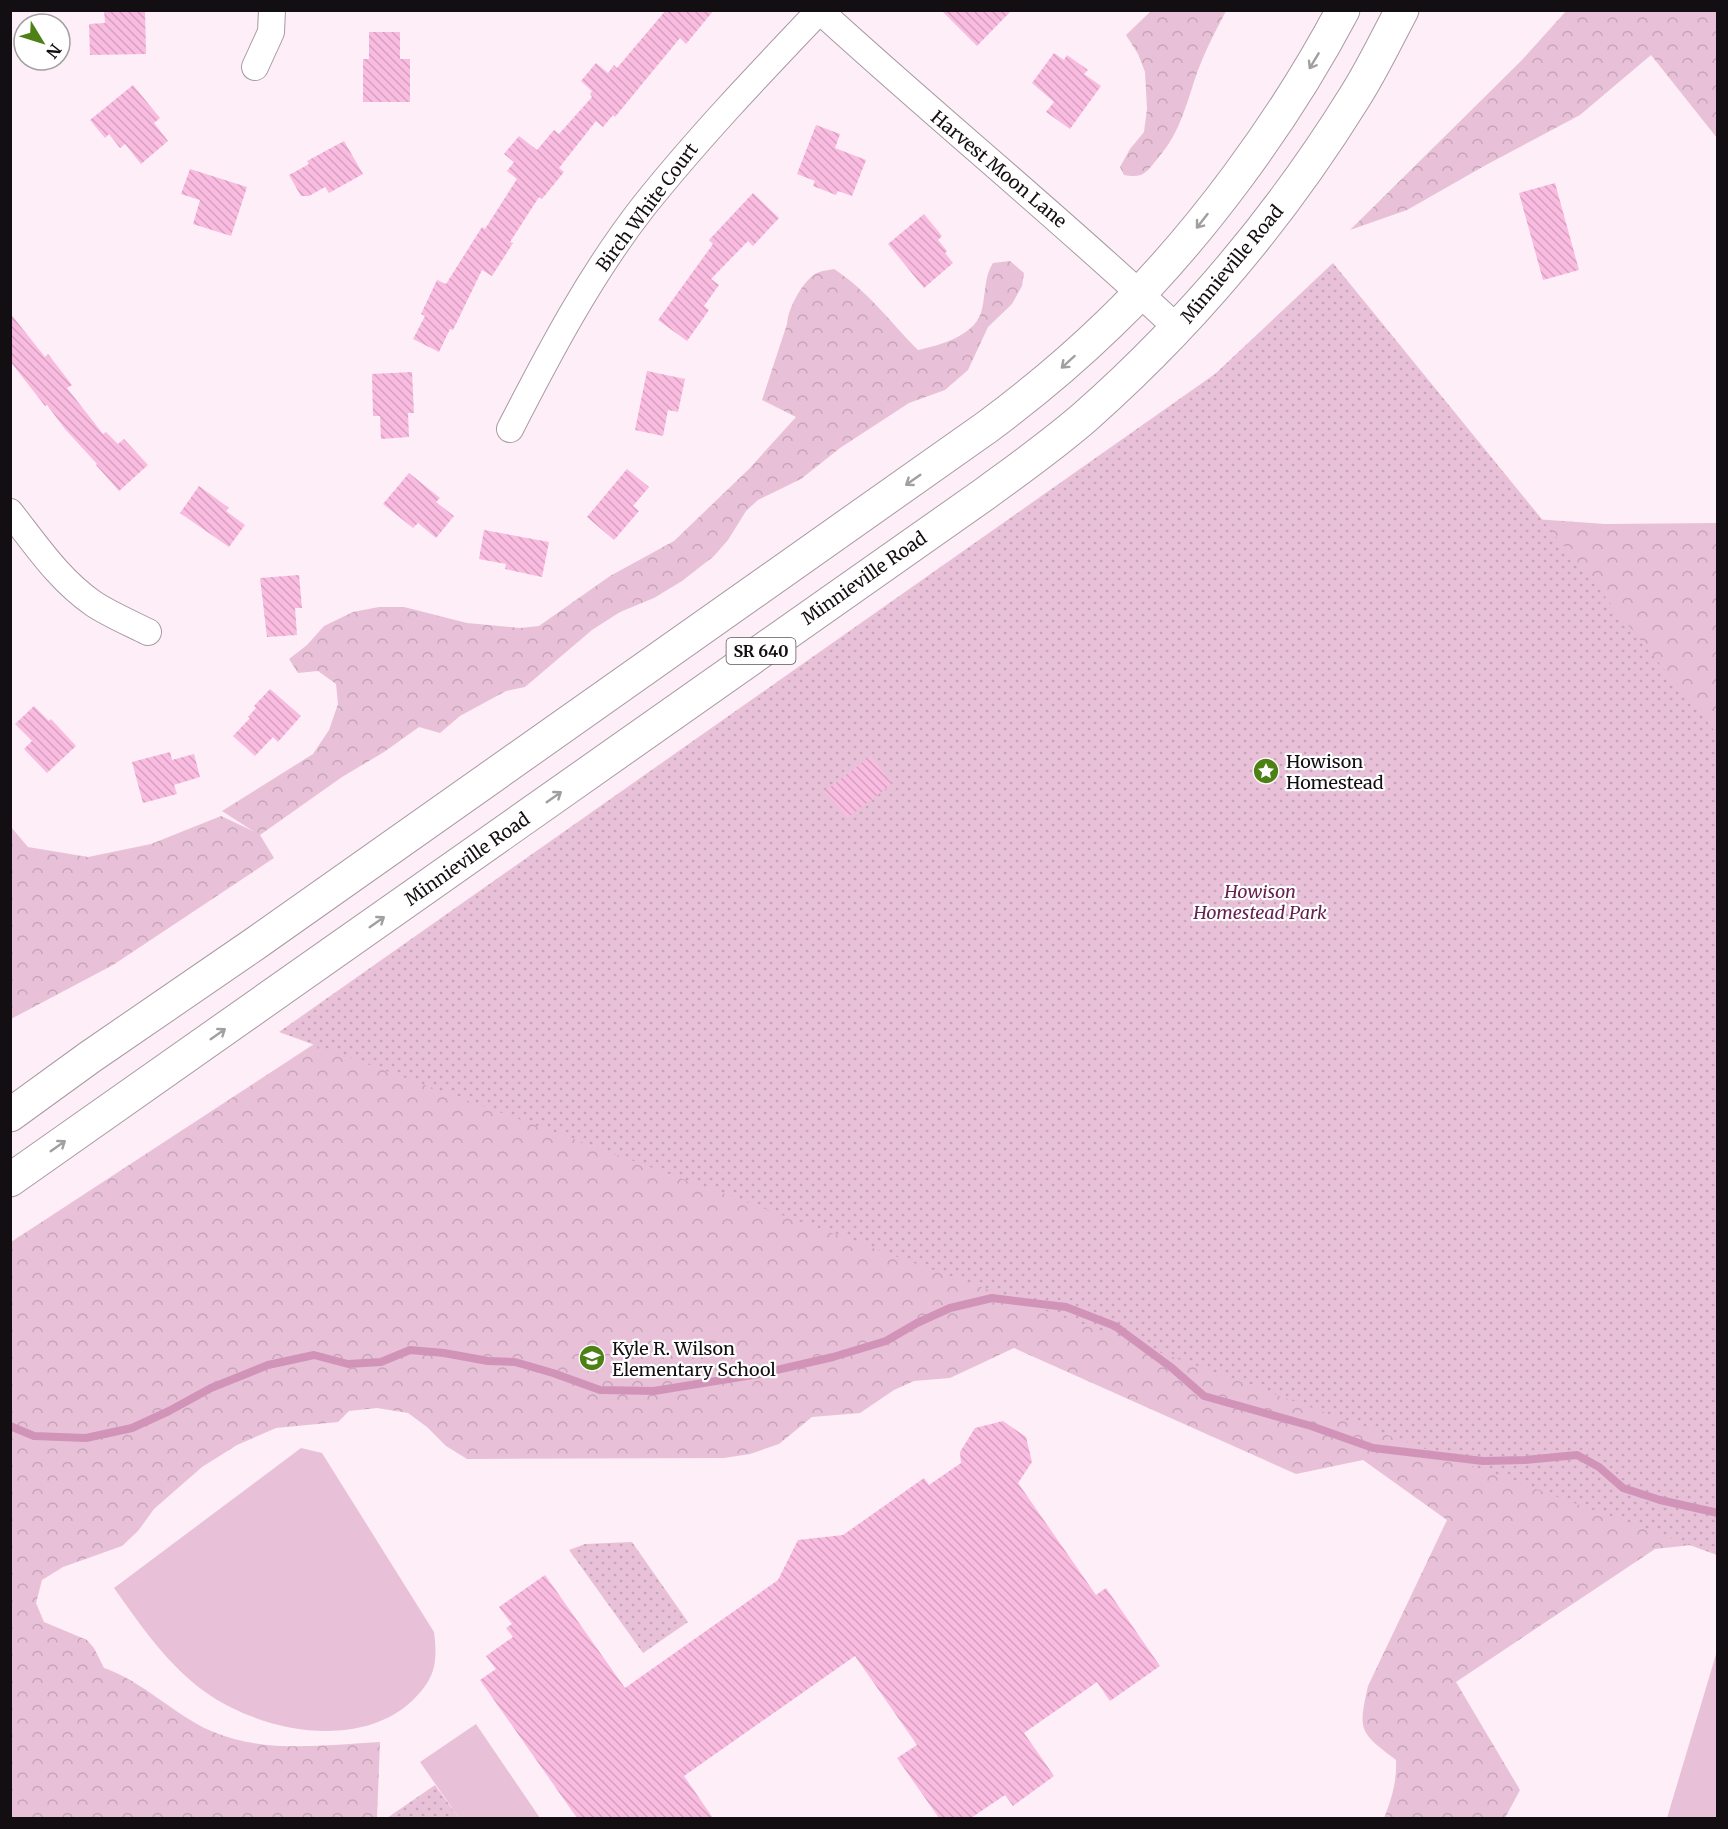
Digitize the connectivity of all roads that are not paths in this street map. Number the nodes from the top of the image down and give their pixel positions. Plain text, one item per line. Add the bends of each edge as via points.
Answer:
1 (272, 10) edge
2 (1343, 10) edge
3 (1402, 10) edge
4 (820, 11) edge
5 (255, 67) dead end
6 (1140, 293) junction
7 (1177, 328) junction
8 (510, 429) dead end
9 (10, 512) edge
10 (148, 632) dead end
11 (10, 1115) edge
12 (10, 1180) edge

1 - 5 street via 271,32
2 -> 6 main road, SR 640 via 1256,150
3 - 7 main road, Minnieville Road / SR 640 via 1355,96 1298,183 1238,261
4 - 6 street, Harvest Moon Lane
4 - 8 street, Birch White Court via 712,123 642,209 590,285
6 - 7 street, Harvest Moon Lane
6 -> 11 main road, SR 640 via 1063,367 987,427
12 -> 7 main road, Minnieville Road / SR 640 via 986,493 1085,417
9 - 10 street via 49,564 79,592

